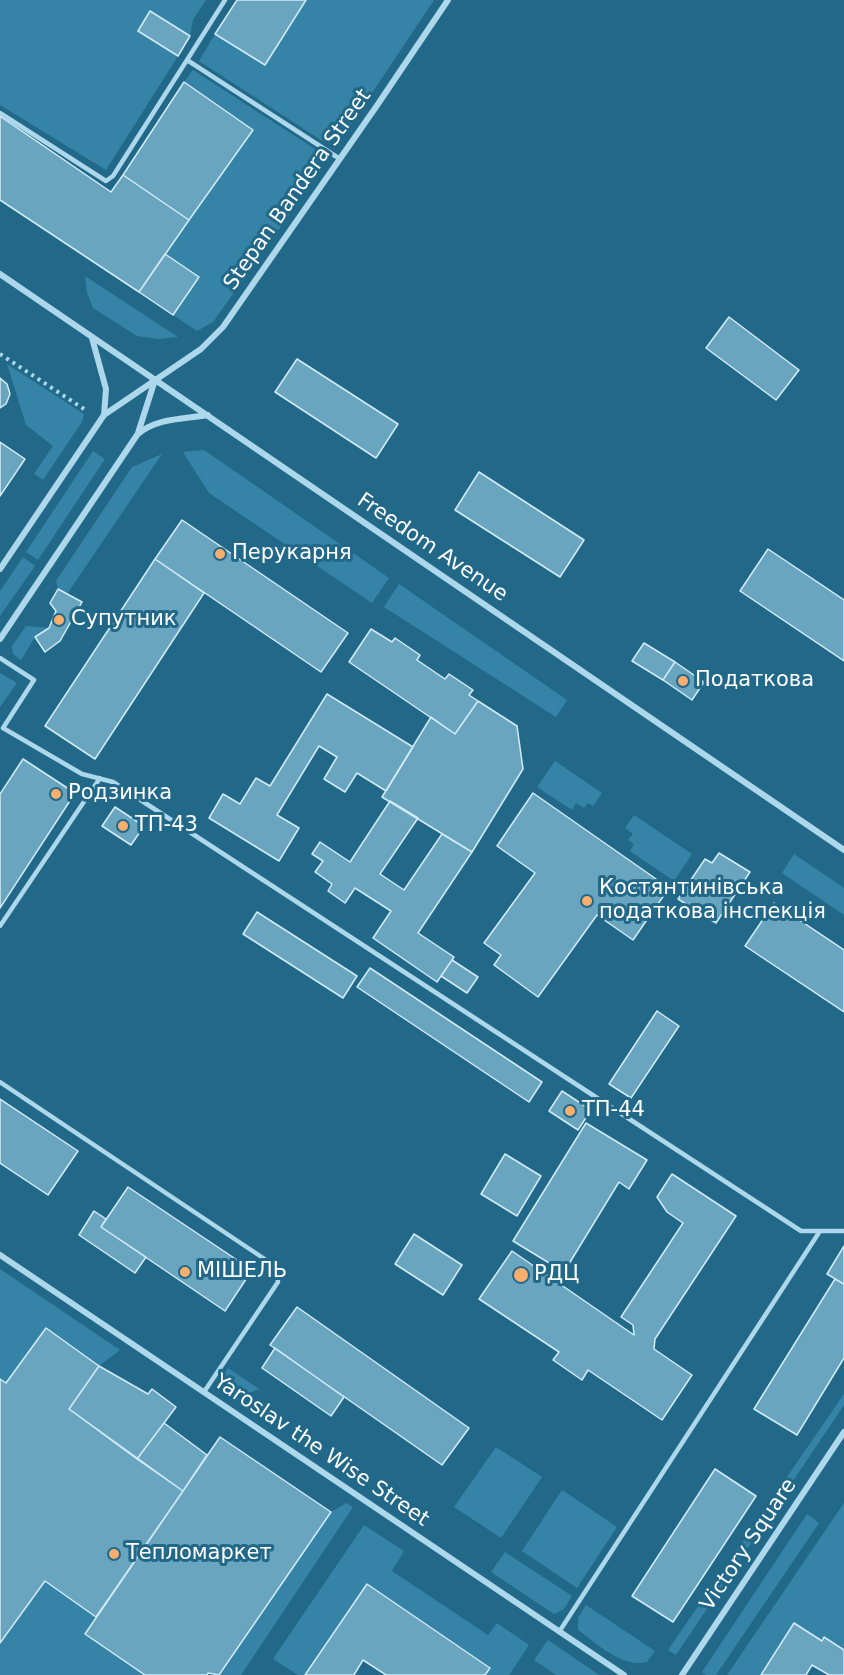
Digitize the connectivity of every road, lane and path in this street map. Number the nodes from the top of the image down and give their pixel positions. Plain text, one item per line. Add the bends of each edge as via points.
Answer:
1 (225, 0) edge
2 (448, 0) edge
3 (188, 60) junction
4 (0, 113) edge
5 (340, 159) junction
6 (0, 274) edge
7 (92, 338) junction
8 (0, 354) edge
9 (155, 380) junction
10 (84, 409) dead end
11 (104, 415) junction
12 (209, 415) junction
13 (137, 435) junction
14 (0, 569) edge
15 (3, 631) edge
16 (0, 639) edge
17 (0, 658) edge
18 (100, 778) junction
19 (844, 850) edge
20 (0, 926) edge
21 (0, 1082) edge
22 (820, 1231) junction
23 (844, 1231) edge
24 (0, 1254) edge
25 (204, 1392) junction
26 (844, 1432) edge
27 (559, 1632) junction
28 (624, 1675) edge
29 (682, 1675) edge

1 - 3 lane
2 - 5 street, Stepan Bandera Street
3 - 4 lane via 106,181
3 - 5 lane
5 - 9 street, Stepan Bandera Street via 223,327 201,349
6 - 7 street, Freedom Avenue
7 - 9 street, Freedom Avenue
7 - 11 street via 106,389
8 - 10 path
9 - 11 street, Stepan Bandera Street
9 - 12 street, Freedom Avenue
9 - 13 street
11 - 14 street
12 - 13 street via 153,425
12 - 19 street, Freedom Avenue
13 - 15 street
15 - 16 street
17 - 18 lane via 34,680 3,728 82,774
18 - 20 lane
18 - 22 lane via 113,782 801,1231
21 - 25 lane via 272,1264 278,1282
22 - 23 lane
22 - 27 lane
24 - 25 street, Yaroslav the Wise Street
25 - 27 street, Yaroslav the Wise Street
26 - 29 street, Victory Square
27 - 28 street, Yaroslav the Wise Street

